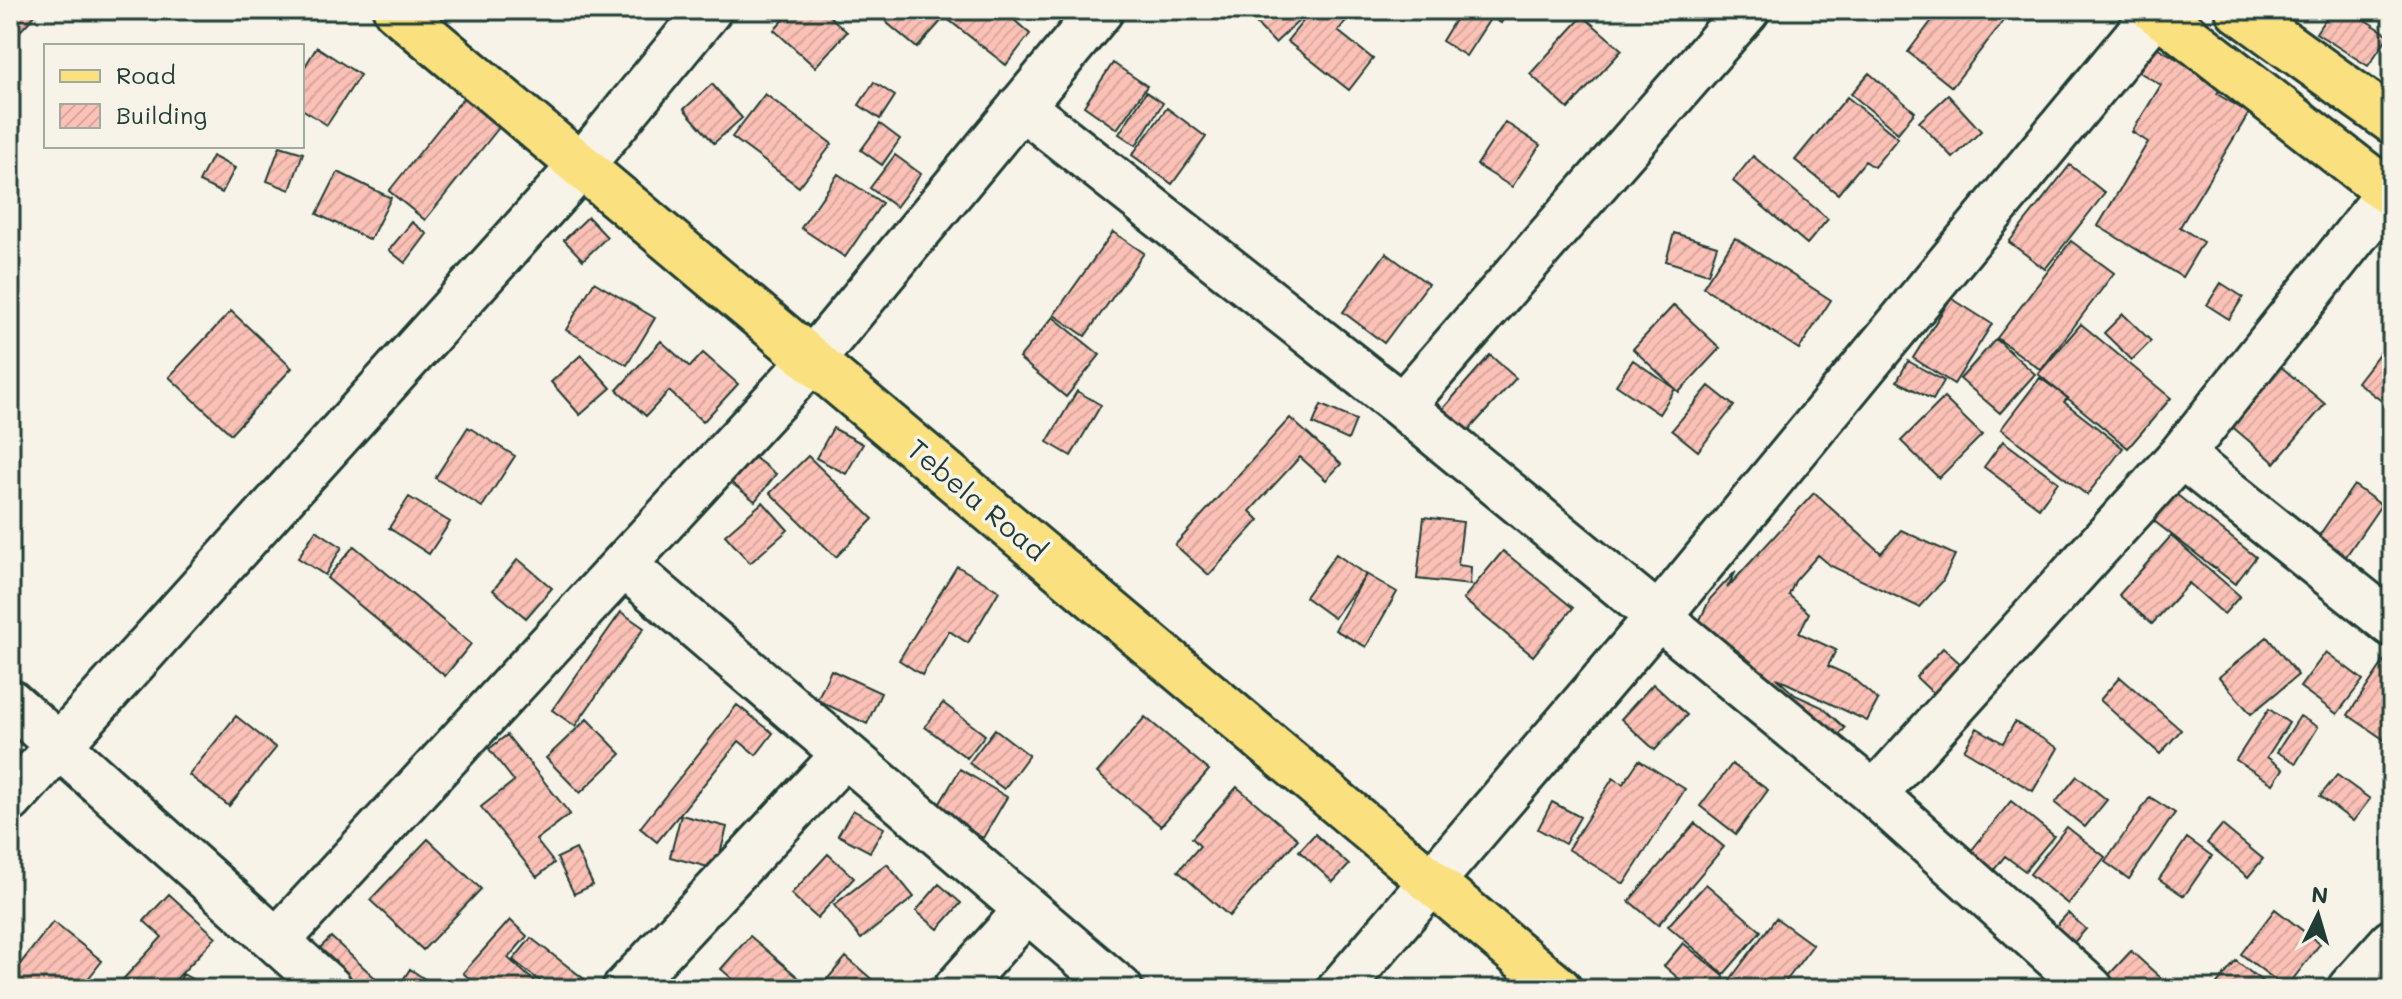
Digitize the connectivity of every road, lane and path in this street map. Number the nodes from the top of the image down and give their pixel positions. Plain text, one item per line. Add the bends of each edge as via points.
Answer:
1 (396, 10) edge
2 (709, 10) edge
3 (1101, 10) edge
4 (2238, 10) edge
5 (2156, 11) edge
6 (1730, 16) edge
7 (1021, 106) junction
8 (2392, 121) edge
9 (581, 166) junction
10 (2391, 192) edge
11 (812, 360) junction
12 (1402, 406) junction
13 (2181, 455) junction
14 (624, 565) junction
15 (1657, 618) junction
16 (2392, 624) edge
17 (10, 702) edge
18 (59, 746) junction
19 (845, 754) junction
20 (1874, 794) junction
21 (10, 800) edge
22 (1433, 883) junction
23 (1027, 910) junction
24 (277, 941) junction
25 (2392, 942) edge
26 (330, 989) edge
27 (625, 989) edge
28 (956, 989) edge
29 (1120, 989) edge
30 (1340, 989) edge
31 (1559, 989) edge
32 (2091, 989) edge
33 (2350, 989) edge

1 - 9 main road, Tebela Road
2 - 9 street
3 - 7 street
4 - 8 main road
5 - 10 main road
5 - 15 street
6 - 12 street
7 - 11 street
7 - 12 street
9 - 11 main road, Tebela Road
9 - 18 street
10 - 13 street
11 - 14 street
11 - 22 main road, Tebela Road
12 - 15 street
13 - 16 street
13 - 20 street
14 - 19 street
14 - 24 street
15 - 20 street
15 - 22 street
17 - 18 street
18 - 21 street
18 - 24 street
19 - 23 street
19 - 27 street
20 - 32 street
22 - 30 street
22 - 31 main road, Tebela Road
23 - 28 street
23 - 29 street
24 - 26 street
25 - 33 street

